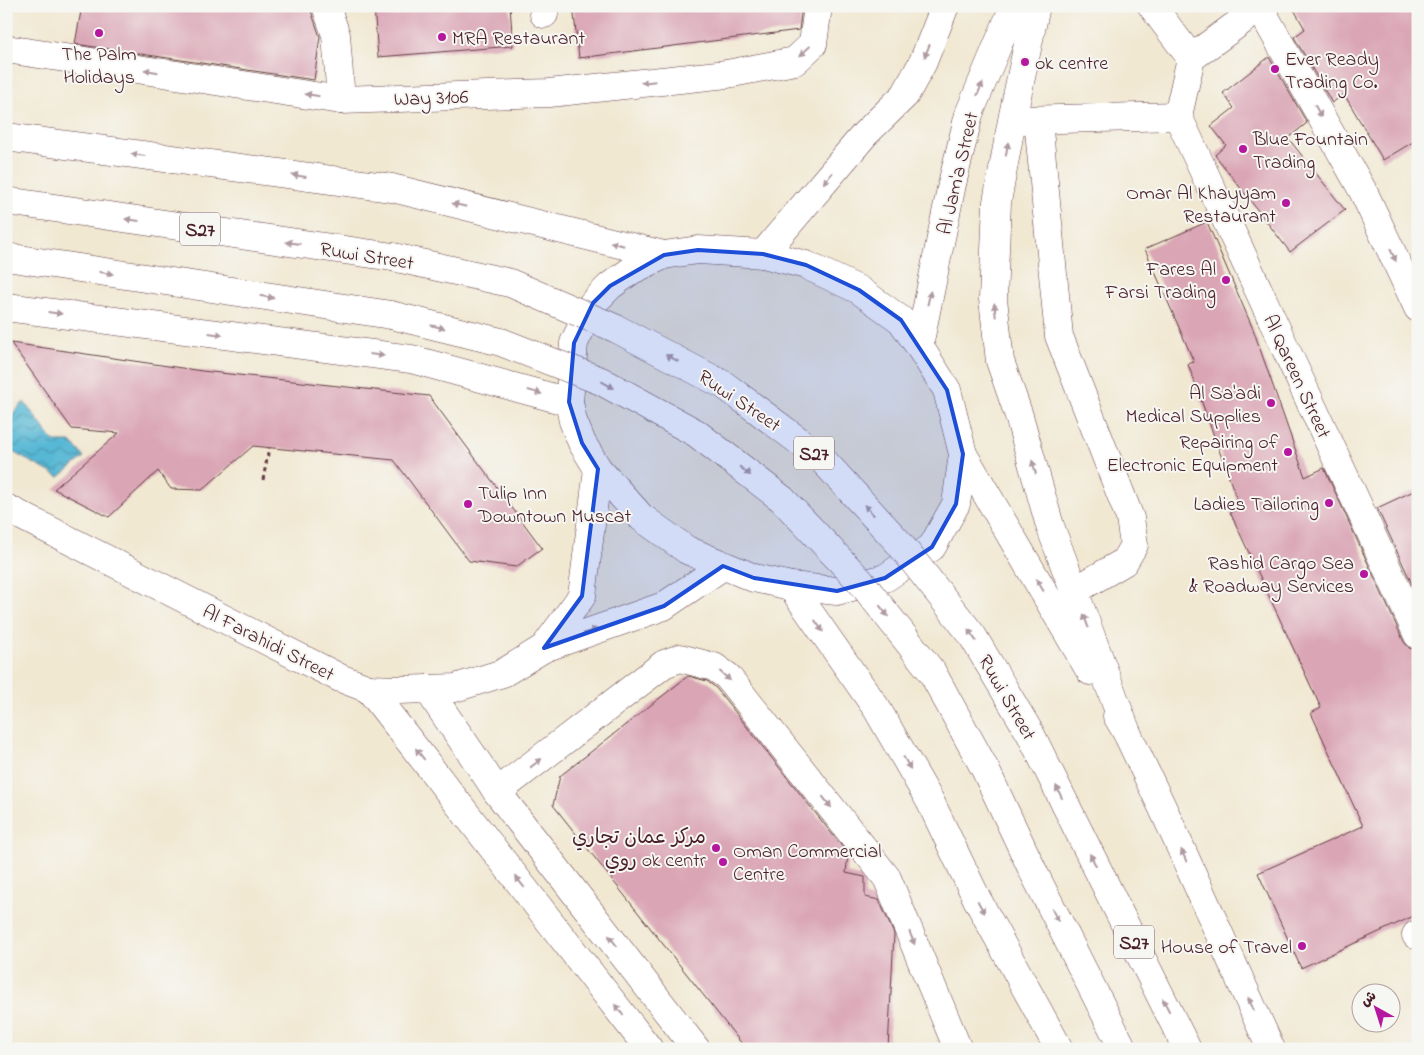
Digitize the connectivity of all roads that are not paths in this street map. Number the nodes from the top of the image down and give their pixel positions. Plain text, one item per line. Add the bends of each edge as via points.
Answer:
1 (326, 6) edge
2 (818, 6) edge
3 (945, 6) edge
4 (1016, 6) edge
5 (1036, 6) edge
6 (1152, 6) edge
7 (1261, 7) edge
8 (6, 49) edge
9 (1192, 58) junction
10 (341, 100) junction
11 (1178, 116) junction
12 (1025, 120) junction
13 (6, 138) edge
14 (6, 201) edge
15 (763, 254) junction
16 (664, 255) junction
17 (6, 257) edge
18 (6, 306) edge
19 (1418, 308) edge
20 (919, 346) junction
21 (568, 402) junction
22 (963, 454) junction
23 (598, 469) junction
24 (6, 508) edge
25 (723, 566) junction
26 (791, 586) junction
27 (1074, 591) junction
28 (1418, 635) edge
29 (544, 648) junction
30 (369, 689) junction
31 (428, 689) junction
32 (1127, 733) junction
33 (497, 792) junction
34 (649, 1049) edge
35 (696, 1049) edge
36 (958, 1049) edge
37 (1059, 1049) edge
38 (1123, 1049) edge
39 (1187, 1049) edge
40 (1270, 1049) edge

1 - 10 main road via 336,35
2 -> 10 main road, Way 3106 via 813,44 795,61 727,74 549,93
3 -> 15 main road via 923,62 905,95 865,134
20 -> 4 main road, Al Jam'a Street via 969,114
5 - 12 main road
6 - 9 main road
7 - 9 main road
7 -> 19 main road via 1363,191
10 -> 8 main road, Way 3106
9 - 11 main road
11 - 12 main road
11 - 28 main road, Al Qareen Street
27 -> 12 main road via 1050,526 1000,361 994,299 997,202
12 - 27 main road via 1059,336 1130,518 1134,545 1124,562
16 -> 13 main road via 392,188
39 -> 14 main road, Ruwi Street / S27, bridge via 1030,733 972,635 900,543 819,456 724,385 617,329 510,283 393,257
15 - 16 main road via 698,250
15 - 20 main road via 806,265 858,290 901,320
16 - 21 main road via 632,270 593,303 574,343
17 -> 38 main road, bridge via 391,315 501,342 601,381 696,433 782,499 861,582 932,672 985,769
18 -> 21 main road via 411,359
20 - 22 main road via 947,390
21 - 23 main road via 582,443
22 - 26 main road via 956,504 932,547 885,578 837,591
32 -> 22 main road
23 - 25 main road via 641,517 687,550
23 - 29 main road, Al Farahidi Street via 582,596
24 - 30 main road, Al Farahidi Street via 340,678
25 - 26 main road via 754,578
29 -> 25 main road, Al Farahidi Street via 664,606
26 -> 37 main road via 877,709 930,801 977,899
32 -> 27 main road
29 - 31 main road, Al Farahidi Street via 503,673 455,688
30 - 31 main road, Al Farahidi Street
34 -> 30 main road
31 - 33 main road
40 -> 32 main road
35 -> 33 main road
33 -> 36 main road via 664,664 680,658 714,667 727,676 887,878

